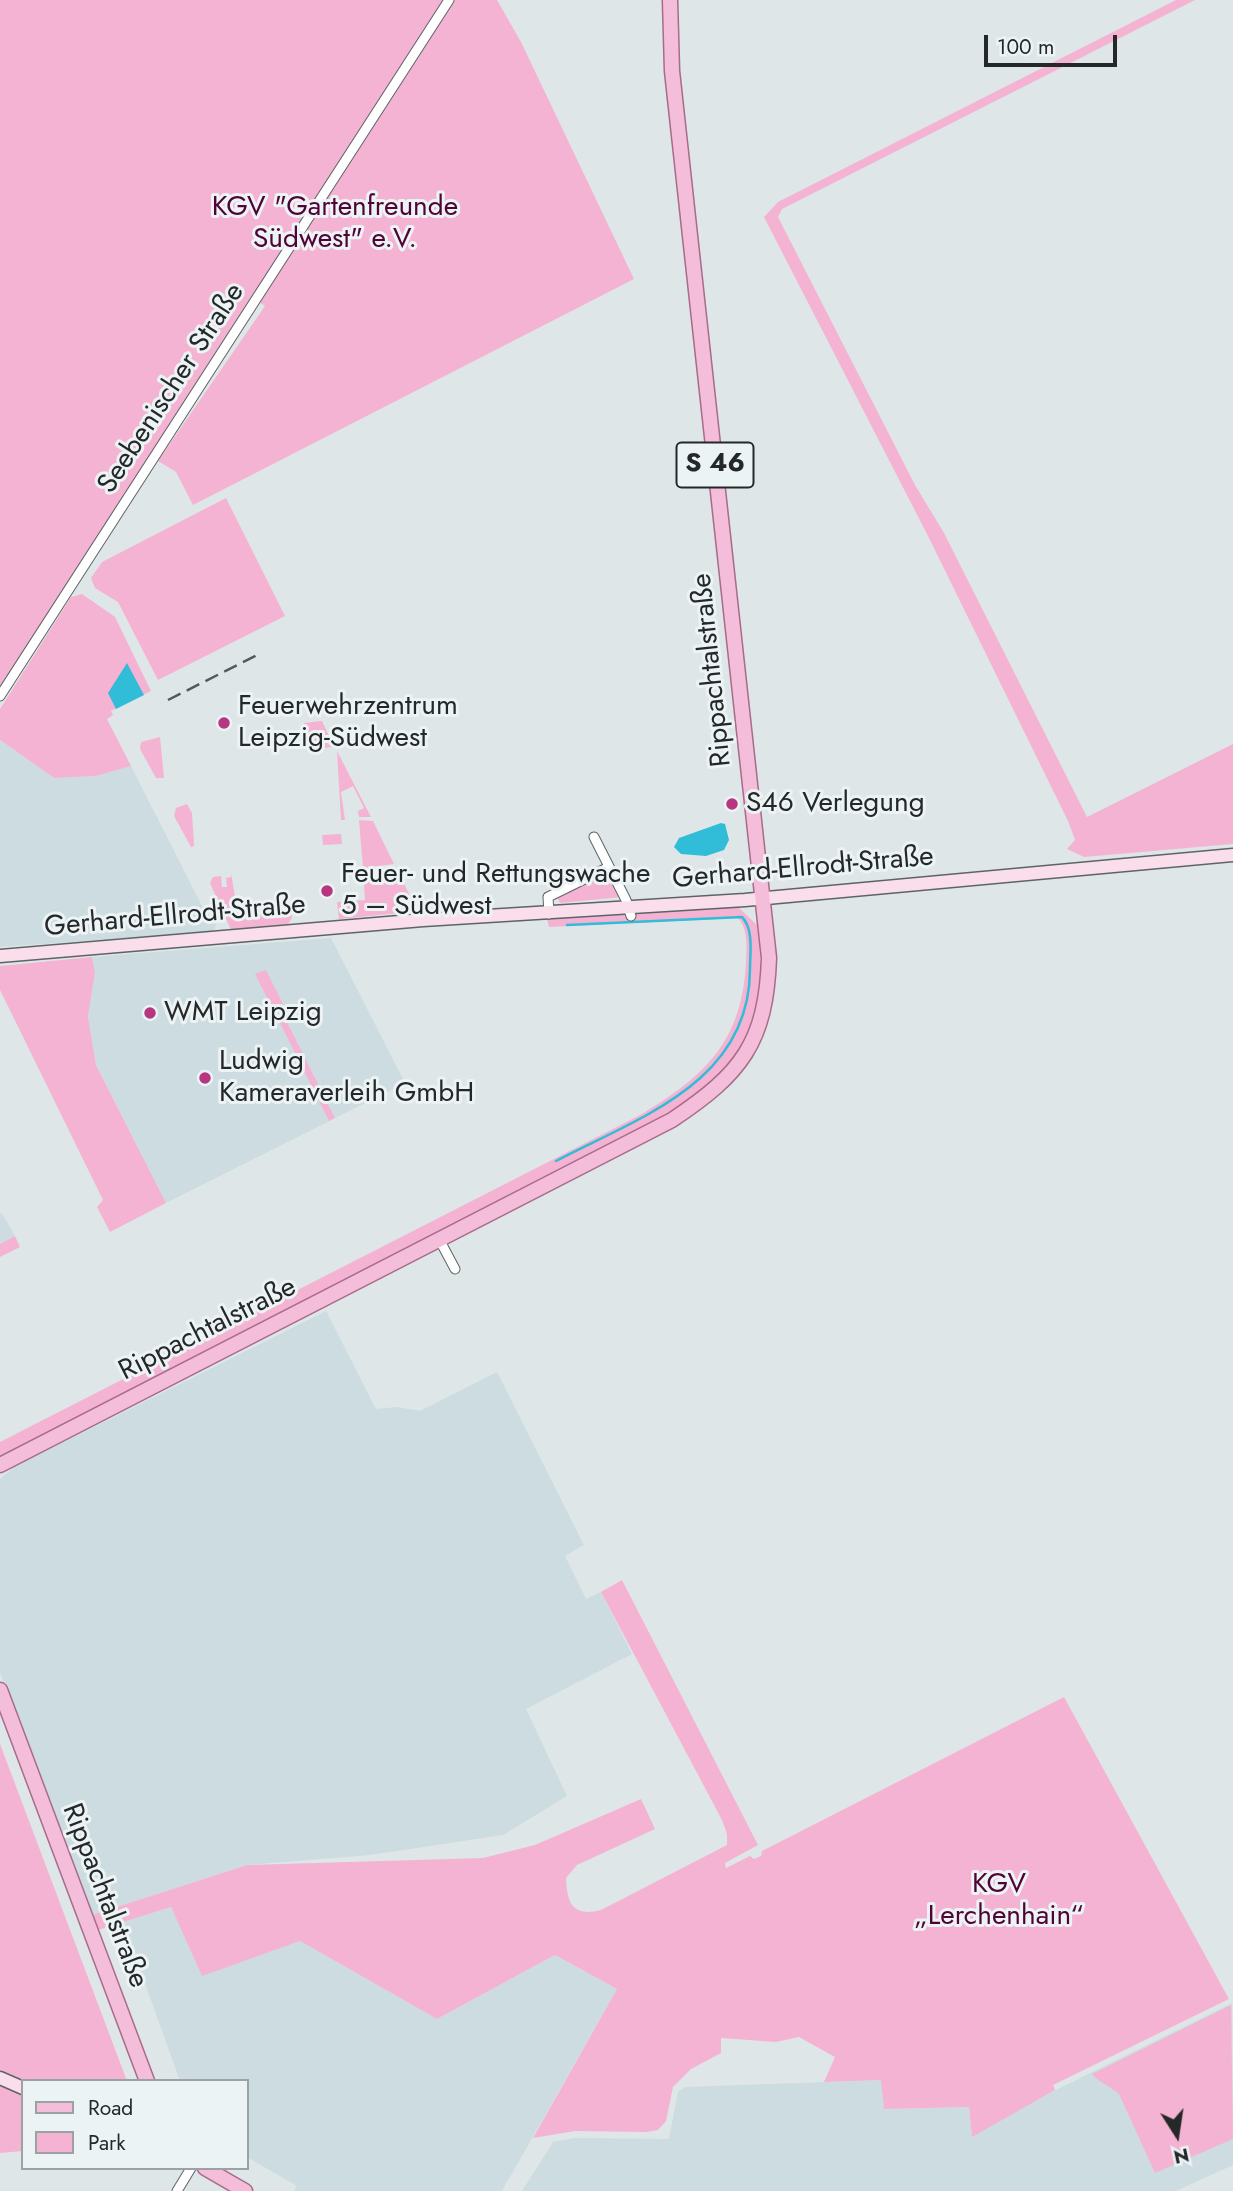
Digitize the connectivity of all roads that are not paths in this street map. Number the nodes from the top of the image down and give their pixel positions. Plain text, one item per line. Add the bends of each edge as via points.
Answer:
1 (449, 0) edge
2 (670, 0) edge
3 (0, 696) edge
4 (594, 837) dead end
5 (1233, 855) edge
6 (610, 867) junction
7 (762, 898) junction
8 (630, 911) junction
9 (549, 914) junction
10 (0, 956) edge
11 (439, 1239) junction
12 (455, 1269) dead end
13 (0, 1465) edge
14 (0, 1690) edge
15 (0, 2078) edge
16 (146, 2079) edge
17 (21, 2087) edge
18 (190, 2170) edge
19 (208, 2170) edge
20 (177, 2191) edge
21 (245, 2191) edge

1 - 3 street, Seebenischer Straße
2 - 7 main road, Rippachtalstraße / S 46 via 672,71
4 - 6 street
5 - 7 main road, Gerhard-Ellrodt-Straße
6 - 8 street
6 - 9 street via 548,897
7 - 8 main road, Gerhard-Ellrodt-Straße
7 - 11 main road, Rippachtalstraße via 769,958 762,1021 745,1056 726,1080 672,1120
8 - 9 main road, Gerhard-Ellrodt-Straße
9 - 10 main road, Gerhard-Ellrodt-Straße via 423,919
11 - 12 street
11 - 13 main road, Rippachtalstraße
14 - 16 main road, Rippachtalstraße
15 - 17 main road
18 - 20 street
19 - 21 main road

